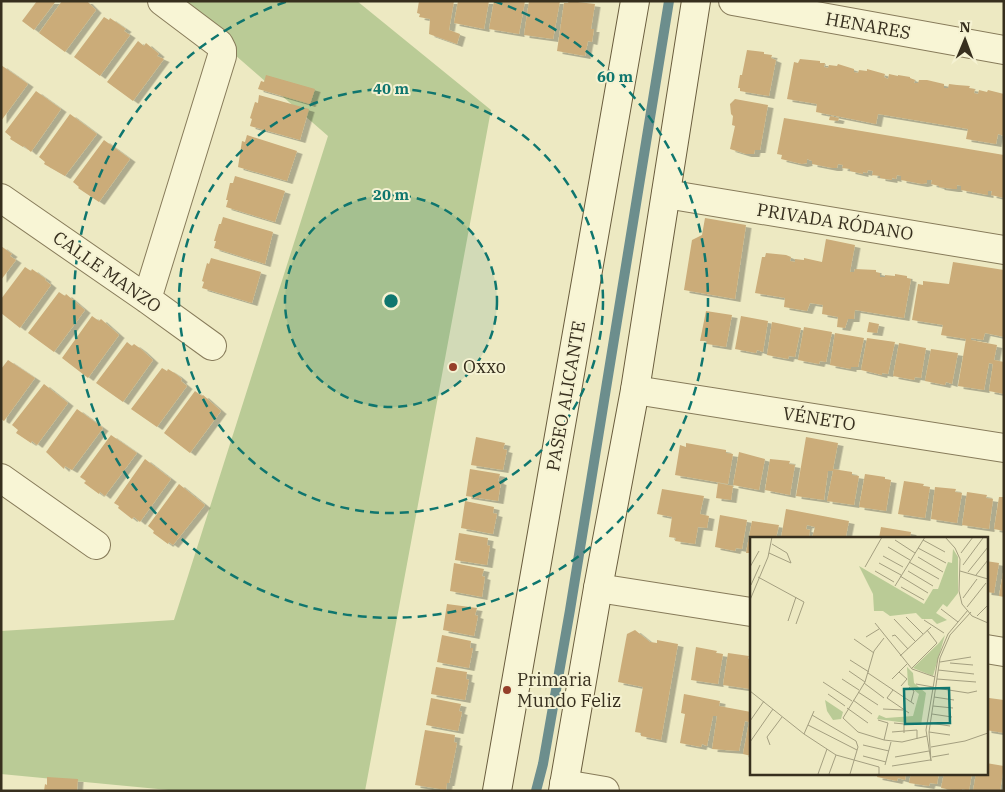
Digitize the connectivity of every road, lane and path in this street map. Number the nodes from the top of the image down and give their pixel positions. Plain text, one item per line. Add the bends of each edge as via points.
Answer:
1 (162, 1) edge
2 (635, 1) edge
3 (696, 1) edge
4 (733, 1) edge
5 (1004, 50) edge
6 (666, 194) junction
7 (1, 198) edge
8 (1004, 250) edge
9 (147, 299) junction
10 (212, 346) dead end
11 (635, 390) junction
12 (1004, 448) edge
13 (1, 478) edge
14 (96, 545) dead end
15 (598, 588) junction
16 (750, 612) edge
17 (988, 649) edge
18 (1004, 652) edge
19 (563, 788) edge
20 (497, 791) edge
21 (605, 791) edge

1 - 9 street via 219,44 222,56
2 - 20 street, PASEO ALICANTE
3 - 6 street
4 - 5 street, HENARES
6 - 8 street, PRIVADA RÓDANO
6 - 11 street
7 - 9 street, CALLE MANZO
9 - 10 street, CALLE MANZO
11 - 12 street, VÉNETO
11 - 15 street
13 - 14 street
15 - 16 street
15 - 19 street
17 - 18 street
19 - 21 street

